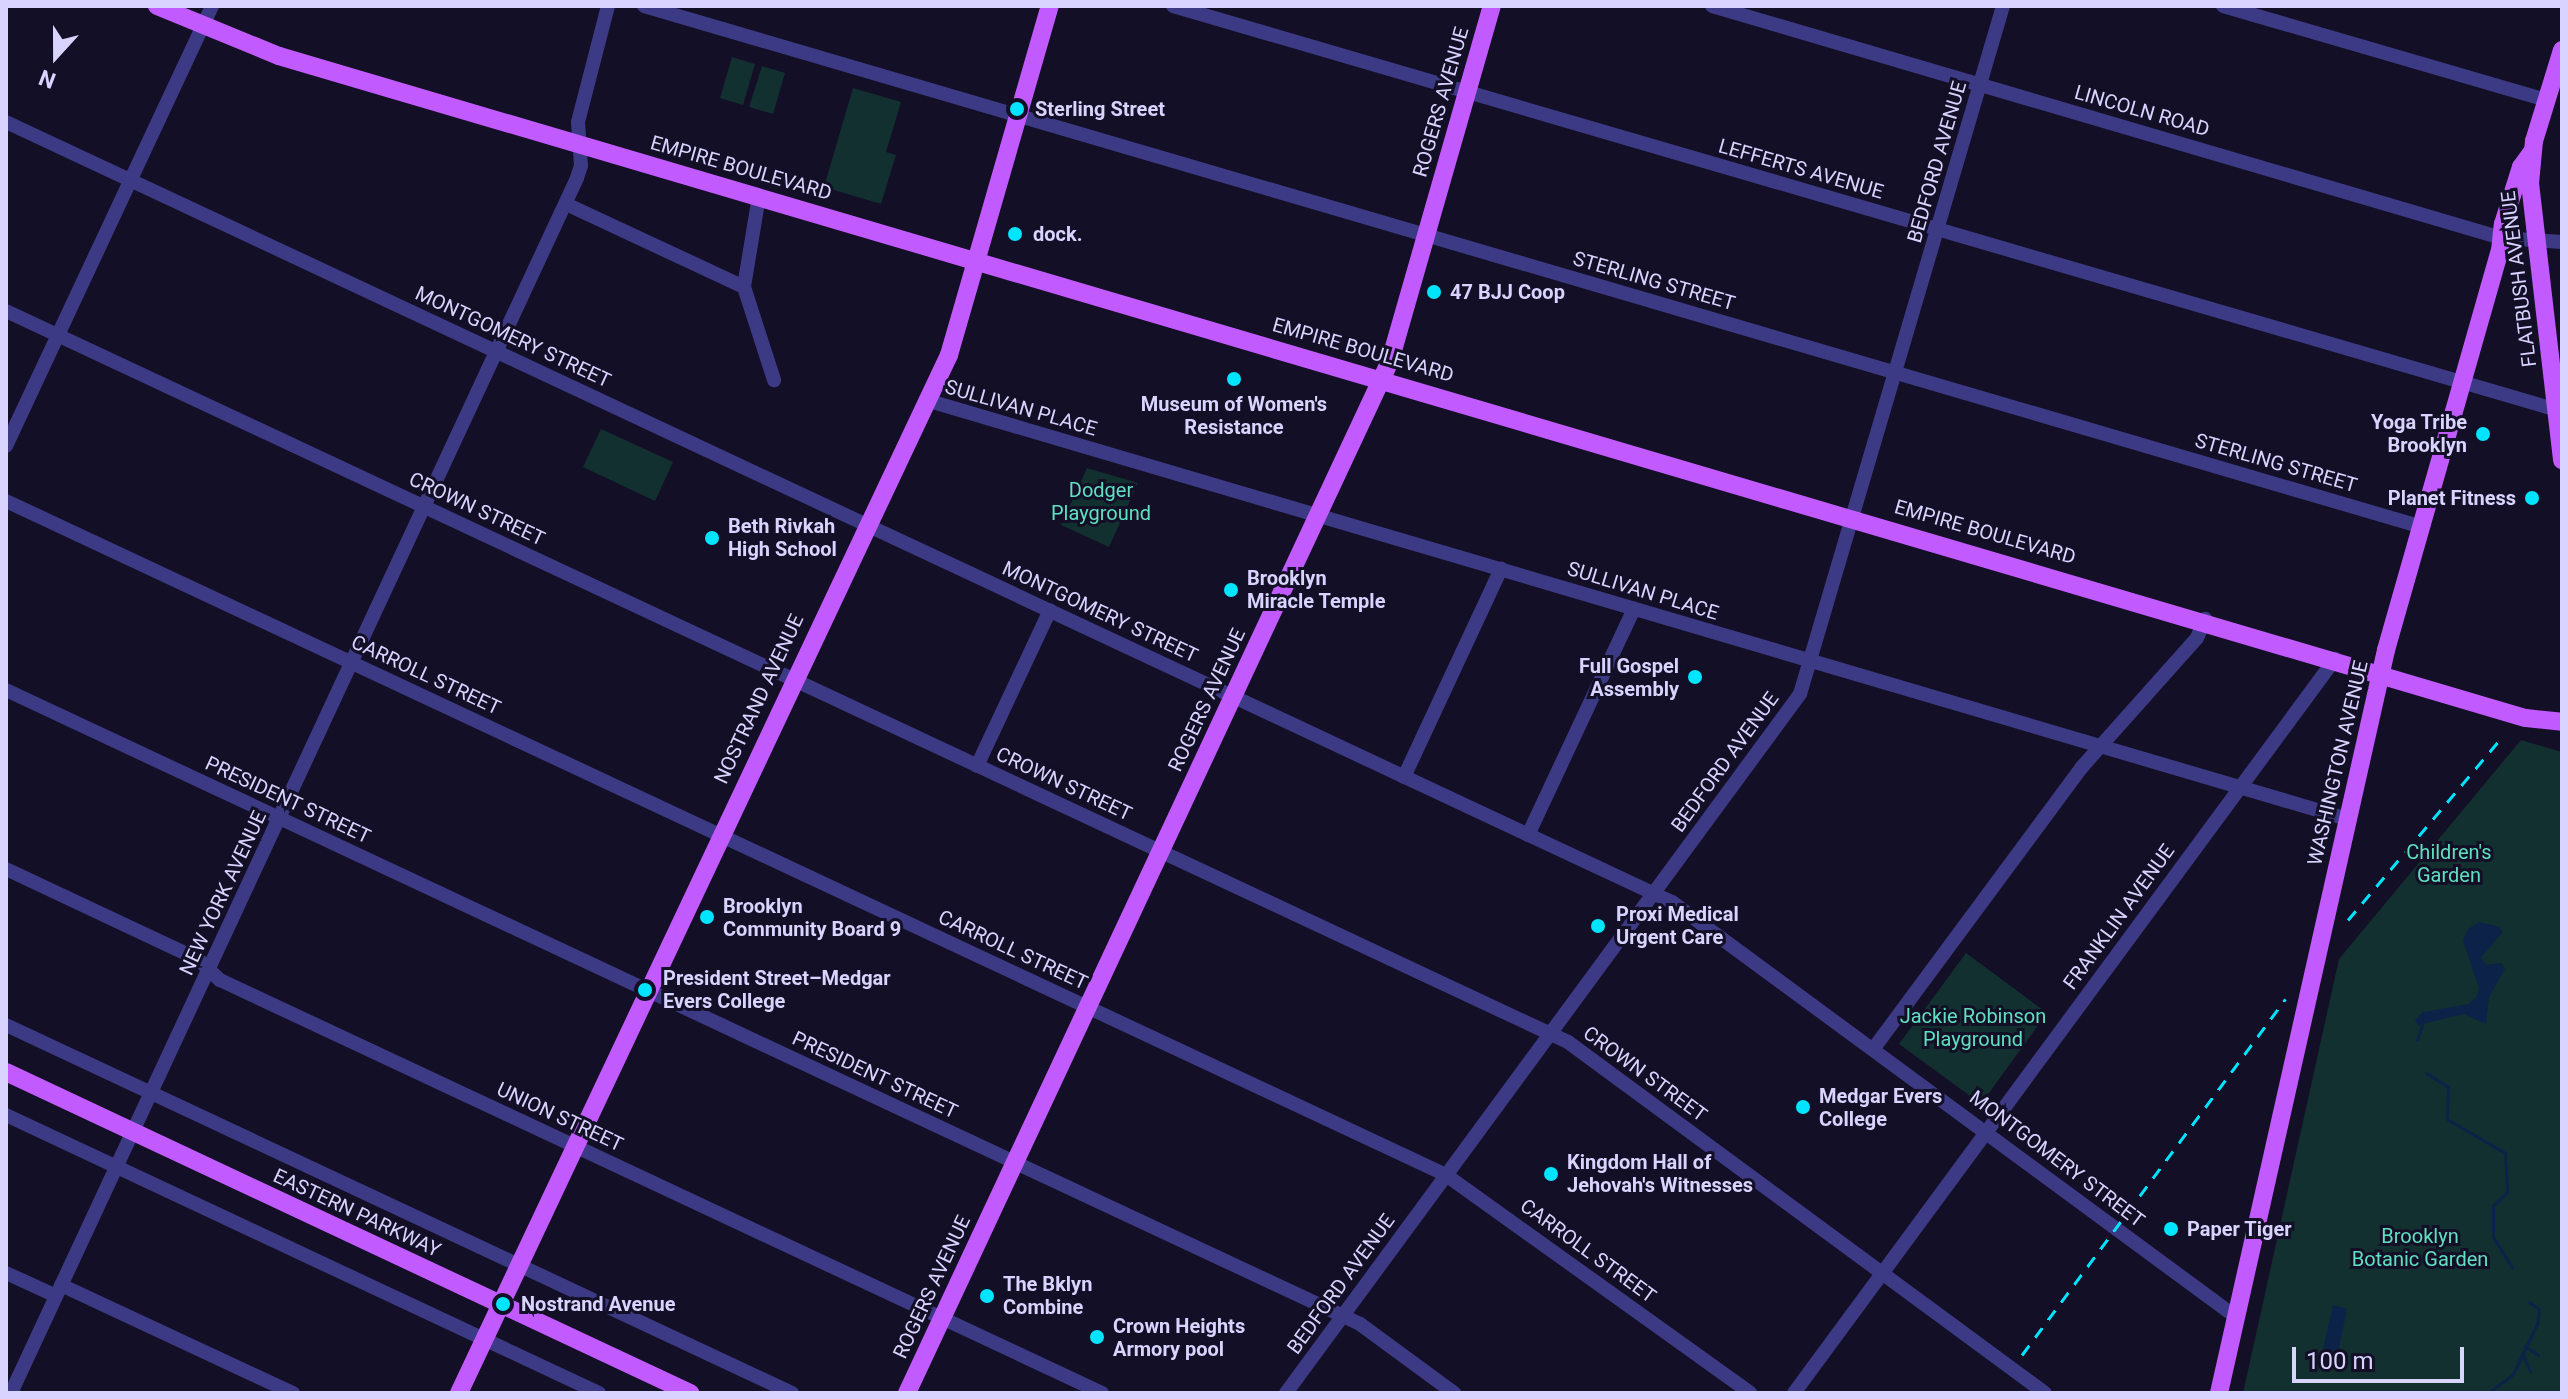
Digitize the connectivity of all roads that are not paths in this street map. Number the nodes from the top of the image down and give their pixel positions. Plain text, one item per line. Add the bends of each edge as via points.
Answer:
1 (157, 6) edge
2 (212, 6) edge
3 (608, 6) edge
4 (644, 6) edge
5 (1050, 6) edge
6 (1173, 6) edge
7 (1492, 6) edge
8 (1712, 6) edge
9 (2003, 6) edge
10 (2223, 6) edge
11 (202, 28) junction
12 (2562, 50) edge
13 (2559, 69) edge
14 (1980, 84) junction
15 (1467, 92) junction
16 (2546, 100) junction
17 (1018, 116) junction
18 (6, 122) edge
19 (580, 144) junction
20 (2532, 152) junction
21 (130, 180) junction
22 (759, 196) junction
23 (566, 204) junction
24 (1938, 230) junction
25 (1426, 235) junction
26 (2502, 238) junction
27 (2536, 242) junction
28 (2562, 242) edge
29 (976, 259) junction
30 (744, 287) junction
31 (6, 311) edge
32 (58, 336) junction
33 (498, 352) junction
34 (1895, 372) junction
35 (1382, 379) junction
36 (774, 380) dead end
37 (2463, 384) junction
38 (926, 400) junction
39 (2557, 410) junction
40 (6, 446) edge
41 (2562, 460) edge
42 (6, 501) edge
43 (425, 508) junction
44 (1318, 516) junction
45 (1854, 517) junction
46 (866, 523) junction
47 (2422, 527) junction
48 (1501, 569) junction
49 (1634, 609) junction
50 (1050, 610) junction
51 (2205, 619) junction
52 (2335, 659) junction
53 (1811, 662) junction
54 (353, 663) junction
55 (2380, 673) junction
56 (793, 679) junction
57 (6, 690) edge
58 (1233, 696) junction
59 (2562, 722) edge
60 (2100, 746) junction
61 (977, 766) junction
62 (1404, 777) junction
63 (2240, 786) junction
64 (280, 818) junction
65 (2348, 819) junction
66 (720, 835) junction
67 (1528, 835) junction
68 (1161, 851) junction
69 (6, 869) edge
70 (1654, 893) junction
71 (209, 970) junction
72 (647, 990) junction
73 (1088, 1007) junction
74 (6, 1025) edge
75 (1551, 1034) junction
76 (1874, 1048) junction
77 (6, 1072) edge
78 (151, 1093) junction
79 (6, 1115) edge
80 (133, 1132) junction
81 (1986, 1132) junction
82 (575, 1146) junction
83 (1015, 1163) junction
84 (116, 1167) junction
85 (1446, 1175) junction
86 (519, 1265) junction
87 (6, 1273) edge
88 (1882, 1273) junction
89 (59, 1290) junction
90 (501, 1305) junction
91 (1343, 1316) junction
92 (2236, 1317) junction
93 (942, 1318) junction
94 (484, 1340) junction
95 (11, 1393) edge
96 (293, 1393) edge
97 (459, 1393) edge
98 (599, 1393) edge
99 (690, 1393) edge
100 (792, 1393) edge
101 (907, 1393) edge
102 (1102, 1393) edge
103 (1286, 1393) edge
104 (1454, 1393) edge
105 (1750, 1393) edge
106 (1794, 1393) edge
107 (2045, 1393) edge
108 (2219, 1393) edge

1 - 11 main road, EMPIRE BOULEVARD
2 - 11 street
3 - 19 street, NEW YORK AVENUE via 578,122
4 - 17 street, STERLING STREET
5 - 17 main road, NOSTRAND AVENUE
6 - 15 street, LEFFERTS AVENUE
7 - 15 main road, ROGERS AVENUE
8 - 14 street, LINCOLN ROAD
9 - 14 street, BEDFORD AVENUE
10 - 16 street
11 - 19 main road, EMPIRE BOULEVARD via 279,56
11 - 21 street
12 - 13 main road, FLATBUSH AVENUE
13 - 16 main road, FLATBUSH AVENUE
14 - 24 street, BEDFORD AVENUE
14 - 26 street, LINCOLN ROAD
15 - 24 street, LEFFERTS AVENUE
15 - 25 main road, ROGERS AVENUE
16 - 20 main road, FLATBUSH AVENUE
17 - 25 street, STERLING STREET
17 - 29 main road, NOSTRAND AVENUE
18 - 21 street, MONTGOMERY STREET
19 - 22 main road, EMPIRE BOULEVARD
19 - 23 street, NEW YORK AVENUE via 581,166
20 - 26 main road, WASHINGTON AVENUE via 2521,167
20 - 27 main road, FLATBUSH AVENUE
21 - 32 street
21 - 33 street, MONTGOMERY STREET
22 - 29 main road, EMPIRE BOULEVARD
22 - 30 street
23 - 30 street
23 - 33 street, NEW YORK AVENUE
24 - 34 street, BEDFORD AVENUE
24 - 37 street, LEFFERTS AVENUE
25 - 34 street, STERLING STREET
25 - 35 main road, ROGERS AVENUE
26 - 27 street, LINCOLN ROAD
26 - 37 main road, WASHINGTON AVENUE
27 - 28 street, LINCOLN ROAD
27 - 39 main road, FLATBUSH AVENUE
29 - 35 main road, EMPIRE BOULEVARD
29 - 38 main road, NOSTRAND AVENUE via 949,355
30 - 36 street
31 - 32 street, CROWN STREET
32 - 40 street
32 - 43 street, CROWN STREET
33 - 43 street, NEW YORK AVENUE
33 - 46 street, MONTGOMERY STREET
34 - 45 street, BEDFORD AVENUE
34 - 47 street, STERLING STREET
35 - 44 main road, ROGERS AVENUE
35 - 45 main road, EMPIRE BOULEVARD
37 - 39 street, LEFFERTS AVENUE
37 - 47 main road, WASHINGTON AVENUE
38 - 44 street, SULLIVAN PLACE
38 - 46 main road, NOSTRAND AVENUE
39 - 41 main road, FLATBUSH AVENUE
42 - 54 street, CARROLL STREET
43 - 54 street, NEW YORK AVENUE
43 - 56 street, CROWN STREET
44 - 48 street, SULLIVAN PLACE
44 - 58 main road, ROGERS AVENUE
45 - 51 main road, EMPIRE BOULEVARD
45 - 53 street, BEDFORD AVENUE
46 - 50 street, MONTGOMERY STREET
46 - 56 main road, NOSTRAND AVENUE
47 - 55 main road, WASHINGTON AVENUE
48 - 49 street, SULLIVAN PLACE
48 - 62 street
49 - 53 street, SULLIVAN PLACE
49 - 67 street
50 - 58 street, MONTGOMERY STREET
50 - 61 street
51 - 52 main road, EMPIRE BOULEVARD
51 - 60 street via 2197,638
52 - 55 main road, EMPIRE BOULEVARD
52 - 63 street, FRANKLIN AVENUE
53 - 60 street, SULLIVAN PLACE
53 - 70 street, BEDFORD AVENUE via 1800,694
54 - 64 street, NEW YORK AVENUE
54 - 66 street, CARROLL STREET
55 - 59 main road, EMPIRE BOULEVARD via 2526,718
55 - 65 main road, WASHINGTON AVENUE
56 - 61 street, CROWN STREET
56 - 66 main road, NOSTRAND AVENUE
57 - 64 street, PRESIDENT STREET
58 - 62 street, MONTGOMERY STREET
58 - 68 main road, ROGERS AVENUE
60 - 63 street, SULLIVAN PLACE
60 - 76 street
61 - 68 street, CROWN STREET
62 - 67 street, MONTGOMERY STREET
63 - 65 street, SULLIVAN PLACE
63 - 81 street, FRANKLIN AVENUE
64 - 71 street, NEW YORK AVENUE
64 - 72 street, PRESIDENT STREET
65 - 92 main road, WASHINGTON AVENUE
66 - 72 main road, NOSTRAND AVENUE
66 - 73 street, CARROLL STREET
67 - 70 street, MONTGOMERY STREET
68 - 73 main road, ROGERS AVENUE
68 - 75 street, CROWN STREET
69 - 71 street, UNION STREET via 199,960
70 - 75 street, BEDFORD AVENUE
70 - 76 street, MONTGOMERY STREET
71 - 78 street, NEW YORK AVENUE
71 - 82 street, UNION STREET via 220,980
72 - 82 main road, NOSTRAND AVENUE
72 - 83 street, PRESIDENT STREET
73 - 83 main road, ROGERS AVENUE
73 - 85 street, CARROLL STREET
74 - 78 street
75 - 85 street, BEDFORD AVENUE
75 - 88 street, CROWN STREET
76 - 81 street, MONTGOMERY STREET
77 - 80 main road, EASTERN PARKWAY
78 - 80 street, NEW YORK AVENUE
78 - 86 street
79 - 84 street
80 - 84 street, NEW YORK AVENUE
80 - 90 main road, EASTERN PARKWAY
81 - 88 street, FRANKLIN AVENUE
81 - 92 street, MONTGOMERY STREET
82 - 86 main road, NOSTRAND AVENUE
82 - 93 street, UNION STREET
83 - 91 street, PRESIDENT STREET
83 - 93 main road, ROGERS AVENUE
84 - 89 street, NEW YORK AVENUE
84 - 94 street
85 - 91 street, BEDFORD AVENUE
85 - 105 street, CARROLL STREET
86 - 90 main road, NOSTRAND AVENUE
86 - 100 street
87 - 89 street
88 - 106 street, FRANKLIN AVENUE
88 - 107 street, CROWN STREET
89 - 95 street, NEW YORK AVENUE
89 - 96 street
90 - 94 main road, NOSTRAND AVENUE
90 - 99 main road, EASTERN PARKWAY
91 - 103 street, BEDFORD AVENUE
91 - 104 street, PRESIDENT STREET
92 - 108 main road, WASHINGTON AVENUE
93 - 101 main road, ROGERS AVENUE
93 - 102 street, UNION STREET
94 - 97 main road, NOSTRAND AVENUE
94 - 98 street

